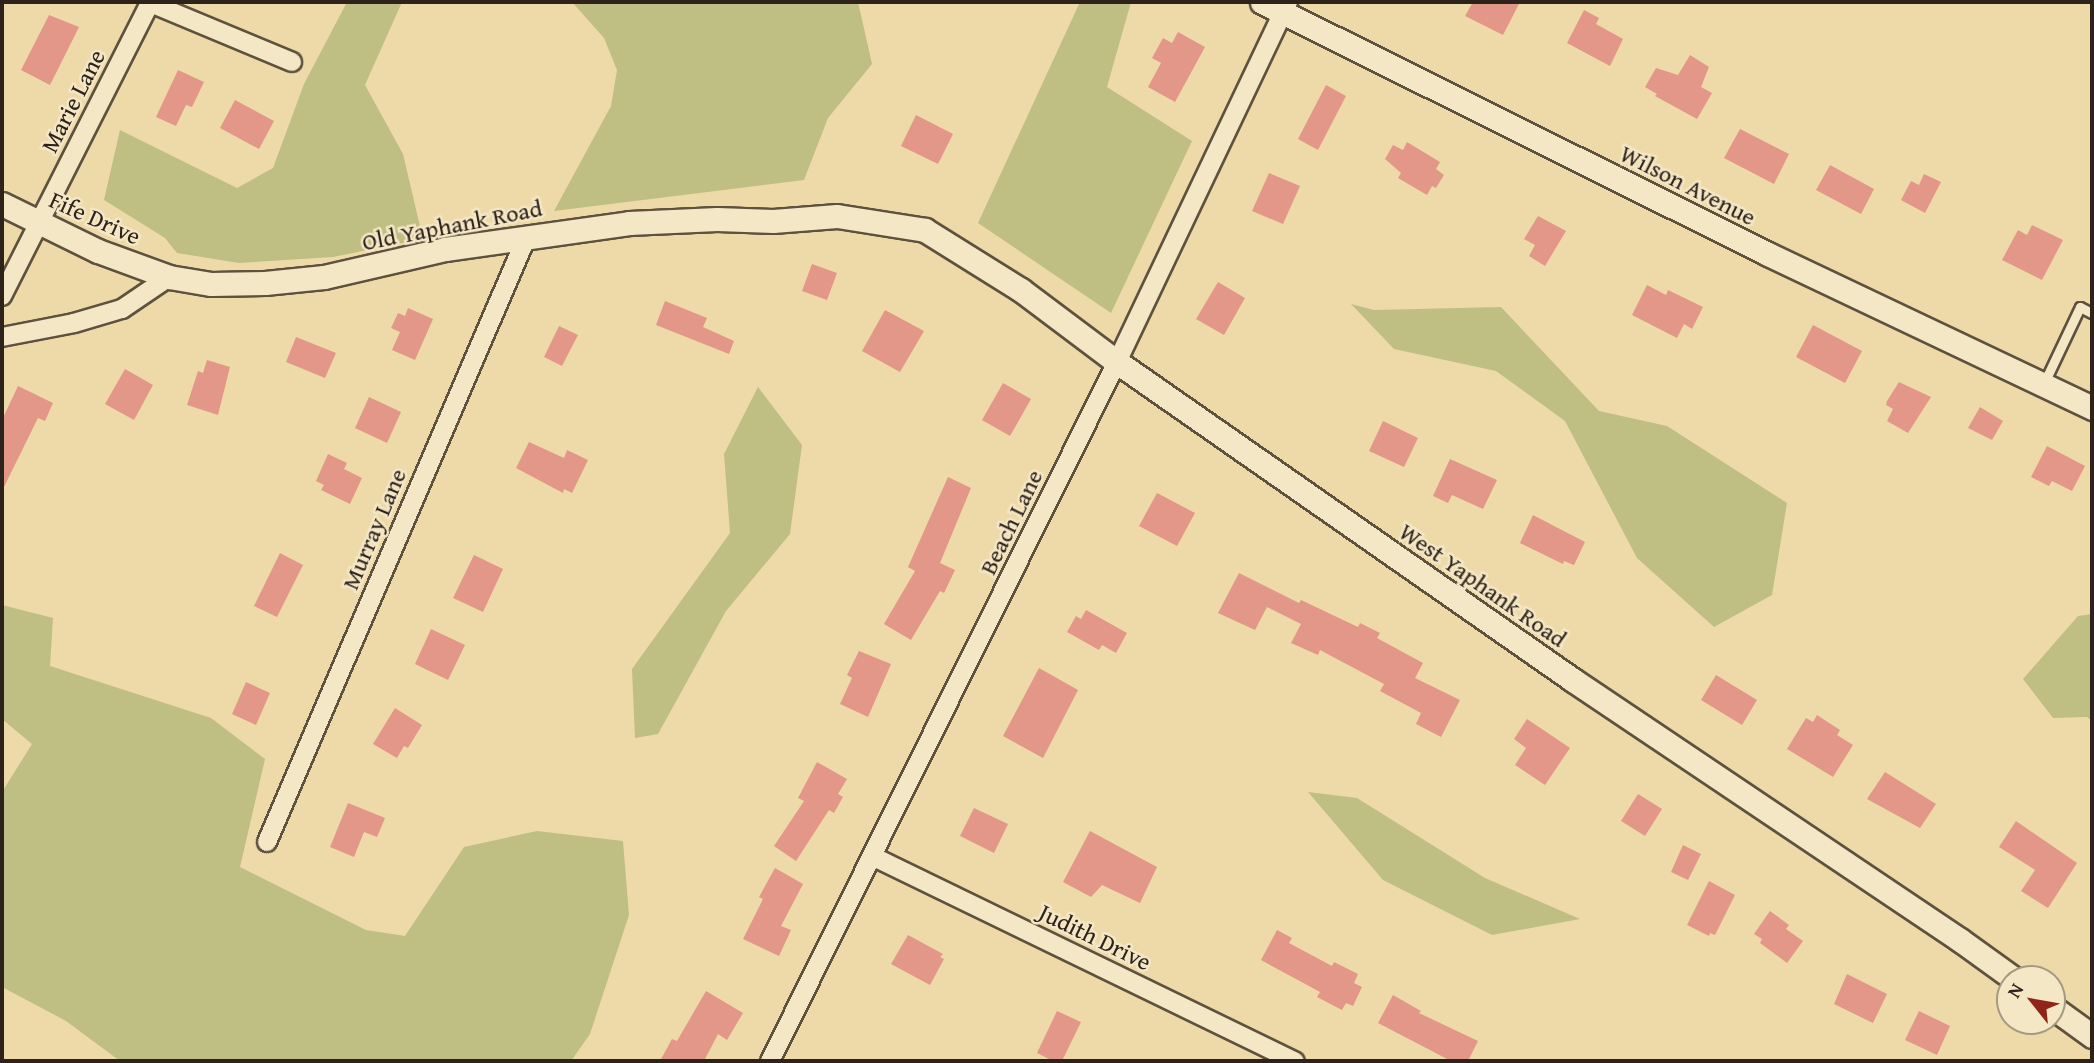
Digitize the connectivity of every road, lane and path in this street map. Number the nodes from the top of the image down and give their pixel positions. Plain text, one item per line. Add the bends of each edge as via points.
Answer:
1 (149, 2) edge
2 (1278, 5) edge
3 (292, 62) dead end
4 (2, 204) edge
5 (39, 222) junction
6 (925, 230) joint
7 (527, 236) junction
8 (169, 277) junction
9 (2, 296) edge
10 (2092, 313) edge
11 (2, 337) edge
12 (1117, 362) junction
13 (2043, 385) junction
14 (2092, 408) edge
15 (267, 842) dead end
16 (872, 856) junction
17 (1996, 967) edge
18 (2066, 1017) edge
19 (2092, 1036) edge
20 (770, 1061) edge
21 (1295, 1061) edge

1 - 3 street
1 - 5 street, Marie Lane
2 - 12 street, Beach Lane
2 - 13 street, Wilson Avenue via 1768,254
4 - 5 street, Fife Drive
5 - 8 street, Fife Drive via 98,251
5 - 9 street, Marie Lane
6 - 7 street, Old Yaphank Road via 837,216 629,223
6 - 12 street, West Yaphank Road via 1021,290
7 - 8 street, Old Yaphank Road via 324,277 211,284
7 - 15 street, Murray Lane
8 - 11 street via 122,309
10 - 13 lane via 2080,307
12 - 16 street, Beach Lane
12 - 17 street, West Yaphank Road via 1573,680
13 - 14 street, Wilson Avenue
16 - 20 street, Beach Lane
16 - 21 street, Judith Drive
18 - 19 street

